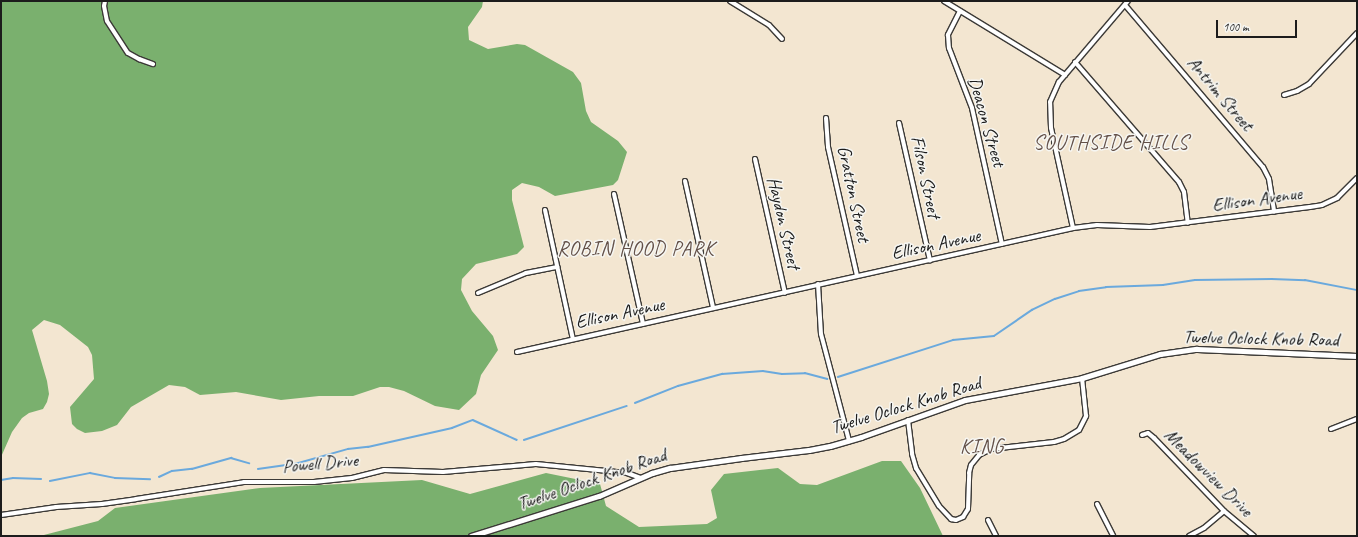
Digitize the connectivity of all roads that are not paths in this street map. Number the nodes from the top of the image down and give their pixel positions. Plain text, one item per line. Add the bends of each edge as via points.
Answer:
1 (105, 1) edge
2 (730, 1) edge
3 (944, 1) edge
4 (1127, 3) edge
5 (960, 11) junction
6 (1357, 33) edge
7 (782, 39) dead end
8 (1075, 62) junction
9 (153, 64) dead end
10 (1065, 75) junction
11 (1284, 94) dead end
12 (826, 118) dead end
13 (899, 122) dead end
14 (755, 159) dead end
15 (685, 181) dead end
16 (1356, 181) edge
17 (614, 194) dead end
18 (545, 210) dead end
19 (1274, 212) junction
20 (1188, 223) junction
21 (1073, 228) junction
22 (1002, 244) junction
23 (930, 260) junction
24 (557, 267) junction
25 (857, 276) junction
26 (818, 284) junction
27 (478, 293) dead end
28 (785, 293) junction
29 (713, 307) junction
30 (643, 324) junction
31 (573, 339) junction
32 (517, 352) dead end
33 (1357, 356) edge
34 (1082, 378) junction
35 (1357, 418) edge
36 (908, 420) junction
37 (1331, 429) dead end
38 (1142, 435) dead end
39 (849, 441) junction
40 (641, 478) junction
41 (1097, 504) dead end
42 (1224, 511) junction
43 (1, 515) edge
44 (988, 520) dead end
45 (471, 536) edge
46 (996, 536) edge
47 (1113, 536) edge
48 (1189, 536) edge
49 (1254, 536) edge

1 - 9 street via 107,21 128,53
2 - 7 street via 769,25
3 - 5 street
4 - 8 street
4 - 19 street, Antrim Street via 1263,167 1269,179
5 - 10 street
5 - 22 street, Deacon Street via 948,35 949,48 972,108
6 - 11 street via 1309,84 1297,91
8 - 10 street
8 - 20 street via 1179,182 1184,192
10 - 21 street via 1052,96 1050,120
12 - 25 street, Gratton Street via 828,147
13 - 23 street, Filson Street
14 - 28 street, Haydon Street
15 - 29 street
16 - 19 street, Ellison Avenue via 1329,202
17 - 30 street
18 - 24 street
19 - 20 street, Ellison Avenue
20 - 21 street, Ellison Avenue via 1150,227
21 - 22 street, Ellison Avenue
22 - 23 street, Ellison Avenue
23 - 25 street, Ellison Avenue
24 - 27 street via 526,273
24 - 31 street
25 - 26 street, Ellison Avenue
26 - 28 street, Ellison Avenue
26 - 39 street via 821,334
28 - 29 street, Ellison Avenue
29 - 30 street, Ellison Avenue
30 - 31 street, Ellison Avenue
31 - 32 street, Ellison Avenue
33 - 34 street, Twelve Oclock Knob Road via 1190,350 1144,358
34 - 36 street, Twelve Oclock Knob Road via 978,397
34 - 36 street via 1086,416 1079,430 1054,442 991,449 978,456 969,473 968,509 963,517 956,520 951,519 939,506 916,468
35 - 37 street
36 - 39 street, Twelve Oclock Knob Road
38 - 42 street, Meadowview Drive via 1148,433 1154,438
39 - 40 street, Twelve Oclock Knob Road via 809,450 670,468
40 - 43 street, Powell Drive via 627,473 536,464 443,472 384,470 352,478 314,482 244,482 129,500 56,506
40 - 45 street, Twelve Oclock Knob Road via 599,496
41 - 47 street
42 - 48 street via 1204,528
42 - 49 street, Meadowview Drive
44 - 46 street

